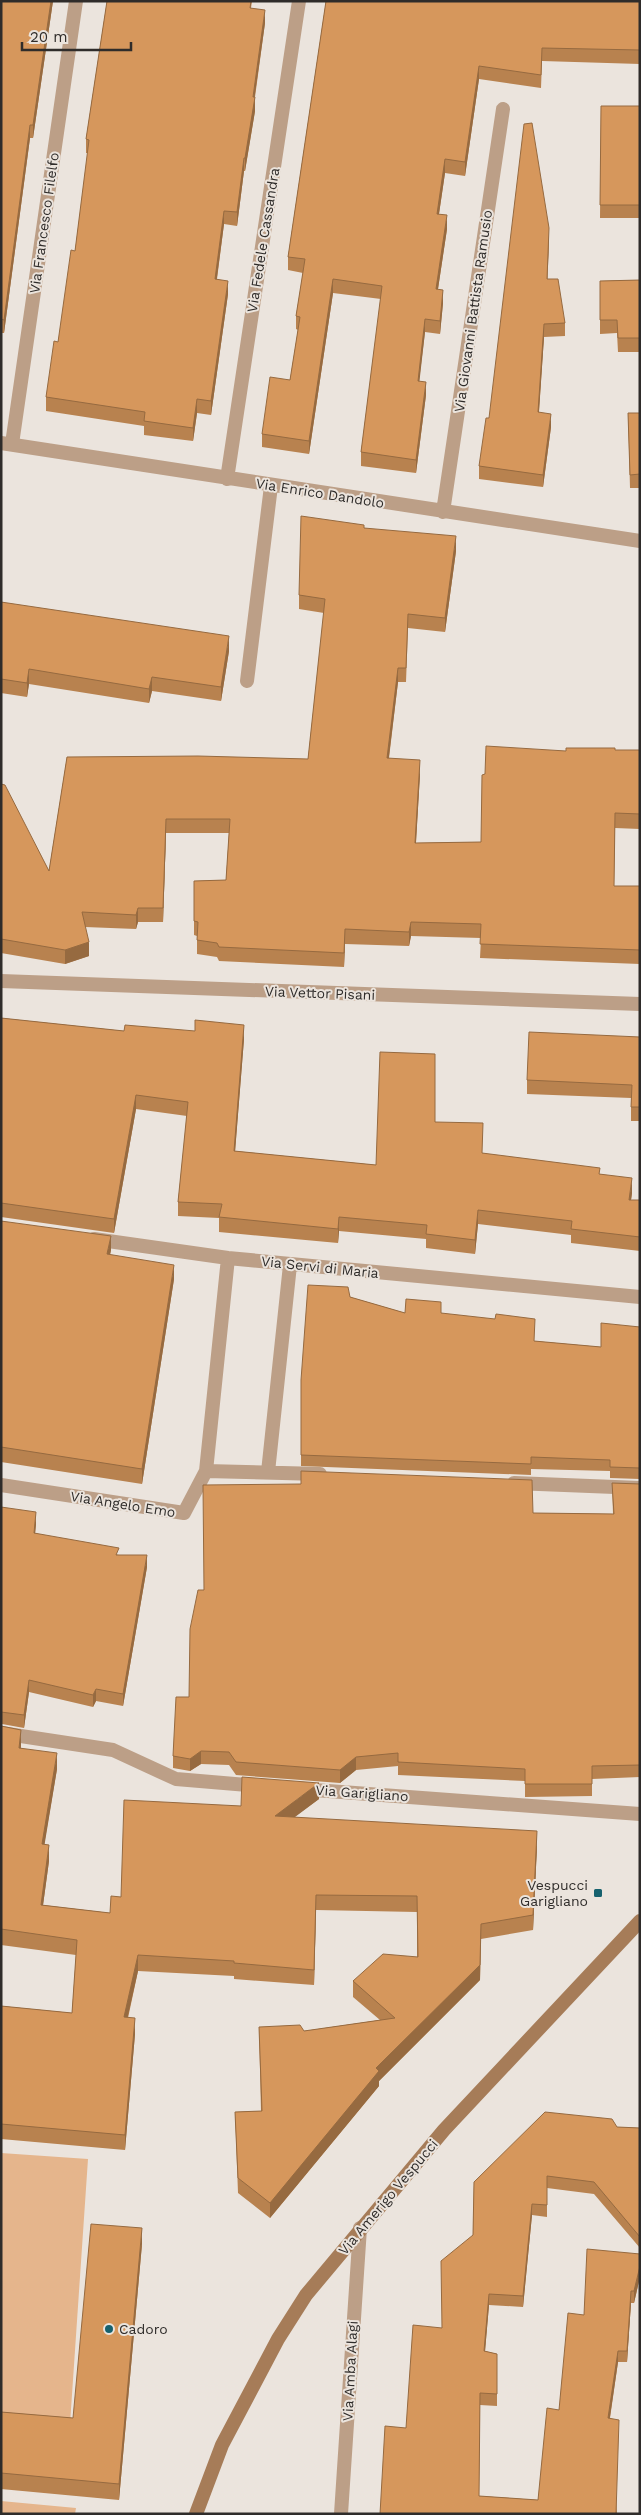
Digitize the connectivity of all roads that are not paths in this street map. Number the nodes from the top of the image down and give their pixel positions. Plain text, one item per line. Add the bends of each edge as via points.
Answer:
1 (76, 1) edge
2 (299, 1) edge
3 (503, 109) dead end
4 (7, 443) edge
5 (227, 479) junction
6 (271, 486) junction
7 (443, 512) junction
8 (640, 541) edge
9 (247, 681) dead end
10 (1, 981) edge
11 (640, 1004) edge
12 (80, 1237) edge
13 (228, 1258) junction
14 (290, 1265) junction
15 (640, 1298) edge
16 (206, 1471) junction
17 (268, 1472) junction
18 (337, 1475) edge
19 (503, 1482) edge
20 (1, 1486) edge
21 (640, 1488) edge
22 (1, 1733) edge
23 (640, 1814) edge
24 (640, 1921) edge
25 (360, 2228) junction
26 (196, 2514) edge
27 (341, 2514) edge

1 - 4 street, Via Francesco Filelfo
2 - 5 street, Via Fedele Cassandra
3 - 7 street, Via Giovanni Battista Ramusio
4 - 5 street, Via Enrico Dandolo
5 - 6 street, Via Enrico Dandolo
6 - 7 street, Via Enrico Dandolo
6 - 9 street
7 - 8 street, Via Enrico Dandolo
10 - 11 street, Via Vettor Pisani
12 - 13 street, Via Servi di Maria
13 - 14 street, Via Servi di Maria
13 - 16 street
14 - 15 street, Via Servi di Maria
14 - 17 street
16 - 17 street
16 - 20 street, Via Angelo Emo via 184,1513
17 - 18 street
19 - 21 street
22 - 23 street, Via Garigliano via 113,1750 176,1779
24 - 25 main road, Via Amerigo Vespucci via 444,2130
25 - 26 main road, Via Amerigo Vespucci via 306,2294 278,2339 222,2445
25 - 27 street, Via Amba Alagi

